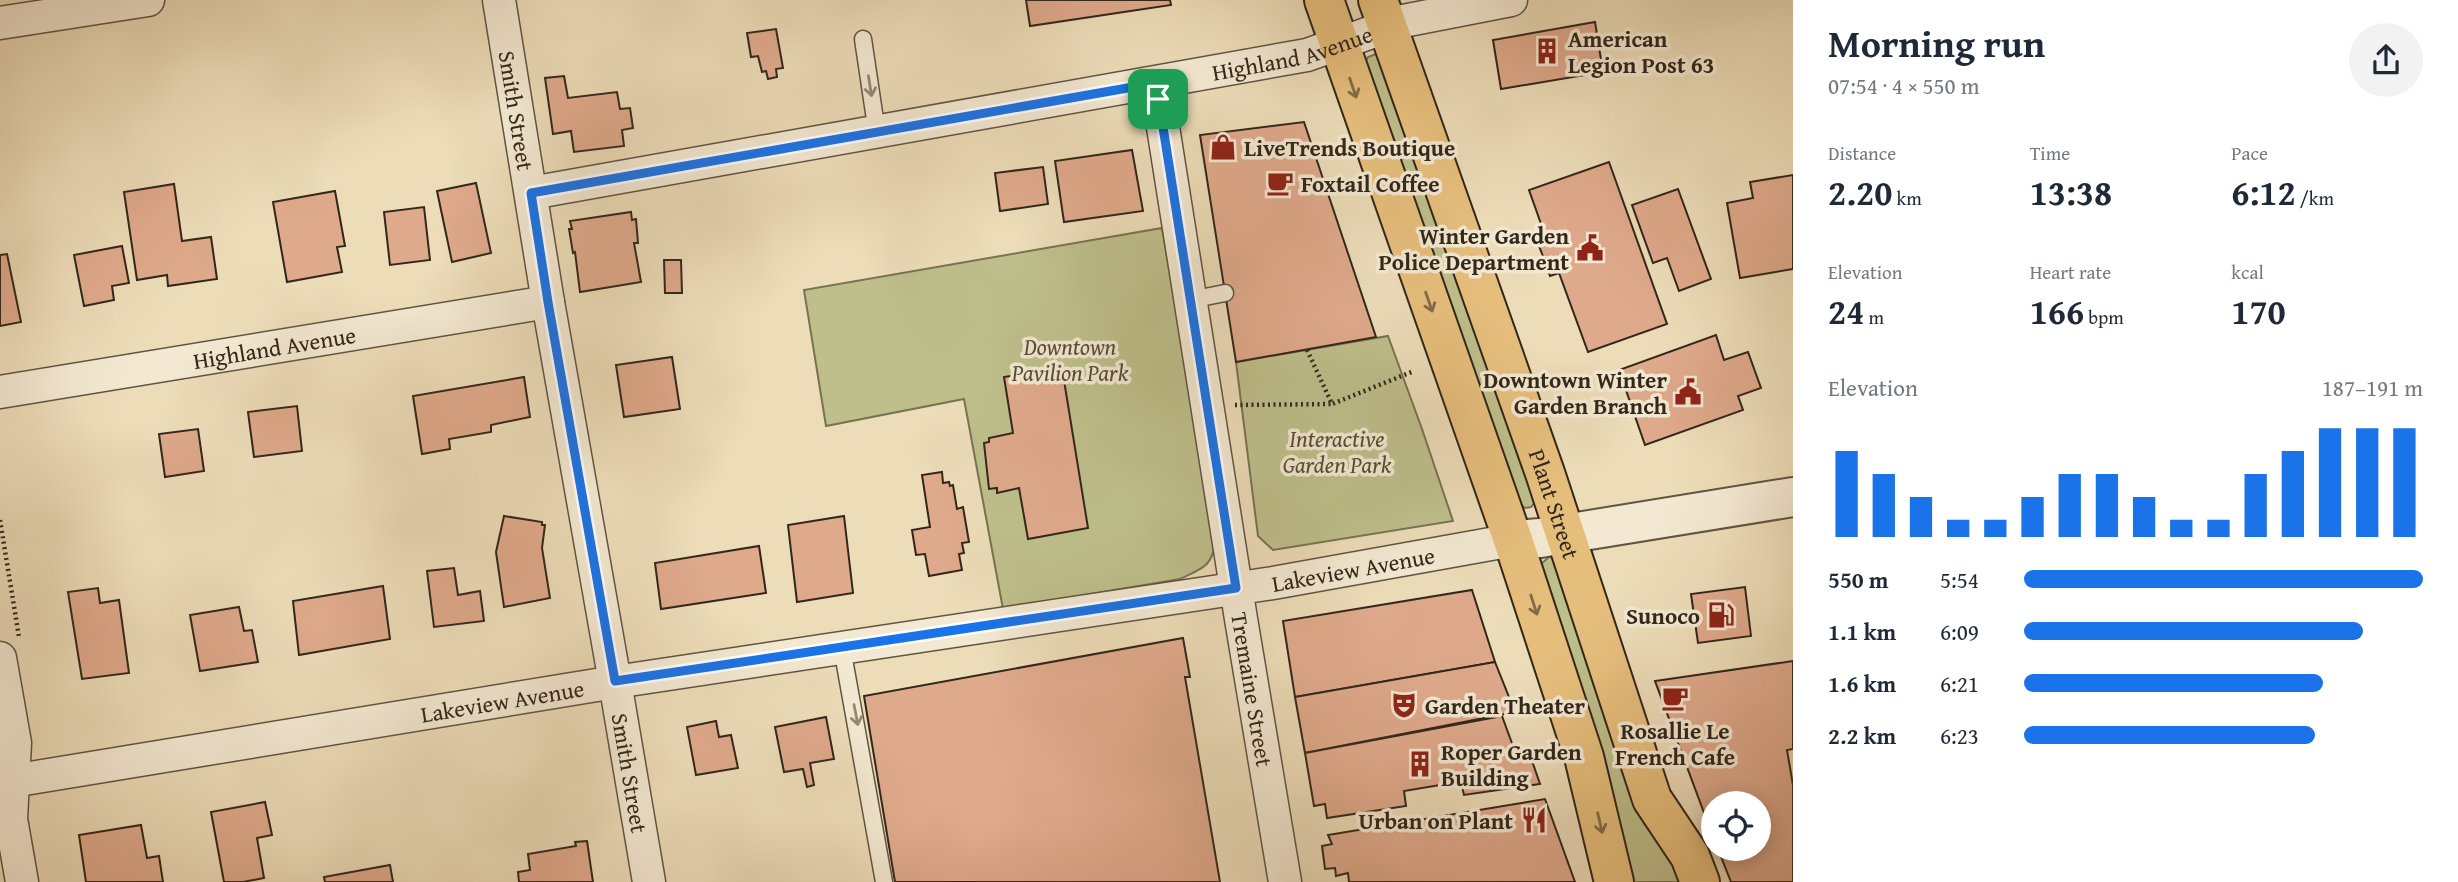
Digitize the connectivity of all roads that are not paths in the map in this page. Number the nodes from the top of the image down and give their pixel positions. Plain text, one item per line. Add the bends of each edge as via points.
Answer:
1 (148, 0) edge
2 (499, 0) edge
3 (1324, 0) edge
4 (1511, 0) edge
5 (1382, 13) edge
6 (0, 23) edge
7 (863, 38) dead end
8 (1338, 44) junction
9 (1156, 83) junction
10 (877, 133) junction
11 (531, 193) junction
12 (1225, 293) dead end
13 (1190, 300) junction
14 (548, 302) junction
15 (0, 392) edge
16 (1793, 498) edge
17 (1564, 534) junction
18 (1513, 540) junction
19 (1236, 588) junction
20 (842, 648) junction
21 (10, 649) edge
22 (615, 681) junction
23 (7, 782) edge
24 (22, 882) edge
25 (649, 882) edge
26 (884, 882) edge
27 (1285, 882) edge
28 (1614, 882) edge
29 (1700, 882) edge

1 - 6 street
2 - 11 street, Smith Street
3 - 8 main road
4 - 5 street, Highland Avenue
5 - 8 street, Highland Avenue
5 - 17 main road, Plant Street
7 -> 10 lane
8 - 9 street, Highland Avenue via 1307,55
8 -> 18 main road
9 - 10 street, Highland Avenue
9 - 13 street, Tremaine Street
10 - 11 street, Highland Avenue
11 - 14 street, Smith Street
12 - 13 lane
13 - 19 street, Tremaine Street
14 - 15 street, Highland Avenue
14 - 22 street, Smith Street
16 - 17 street, Lakeview Avenue
17 - 18 street, Lakeview Avenue
17 - 29 main road, Plant Street via 1652,799 1690,856
18 - 19 street, Lakeview Avenue
18 -> 28 main road via 1584,757
19 - 20 street, Lakeview Avenue
19 - 27 street, Tremaine Street
20 - 22 street, Lakeview Avenue
20 -> 26 lane
21 - 23 street via 15,743
22 - 23 street, Lakeview Avenue
22 - 25 street, Smith Street
23 - 24 street

